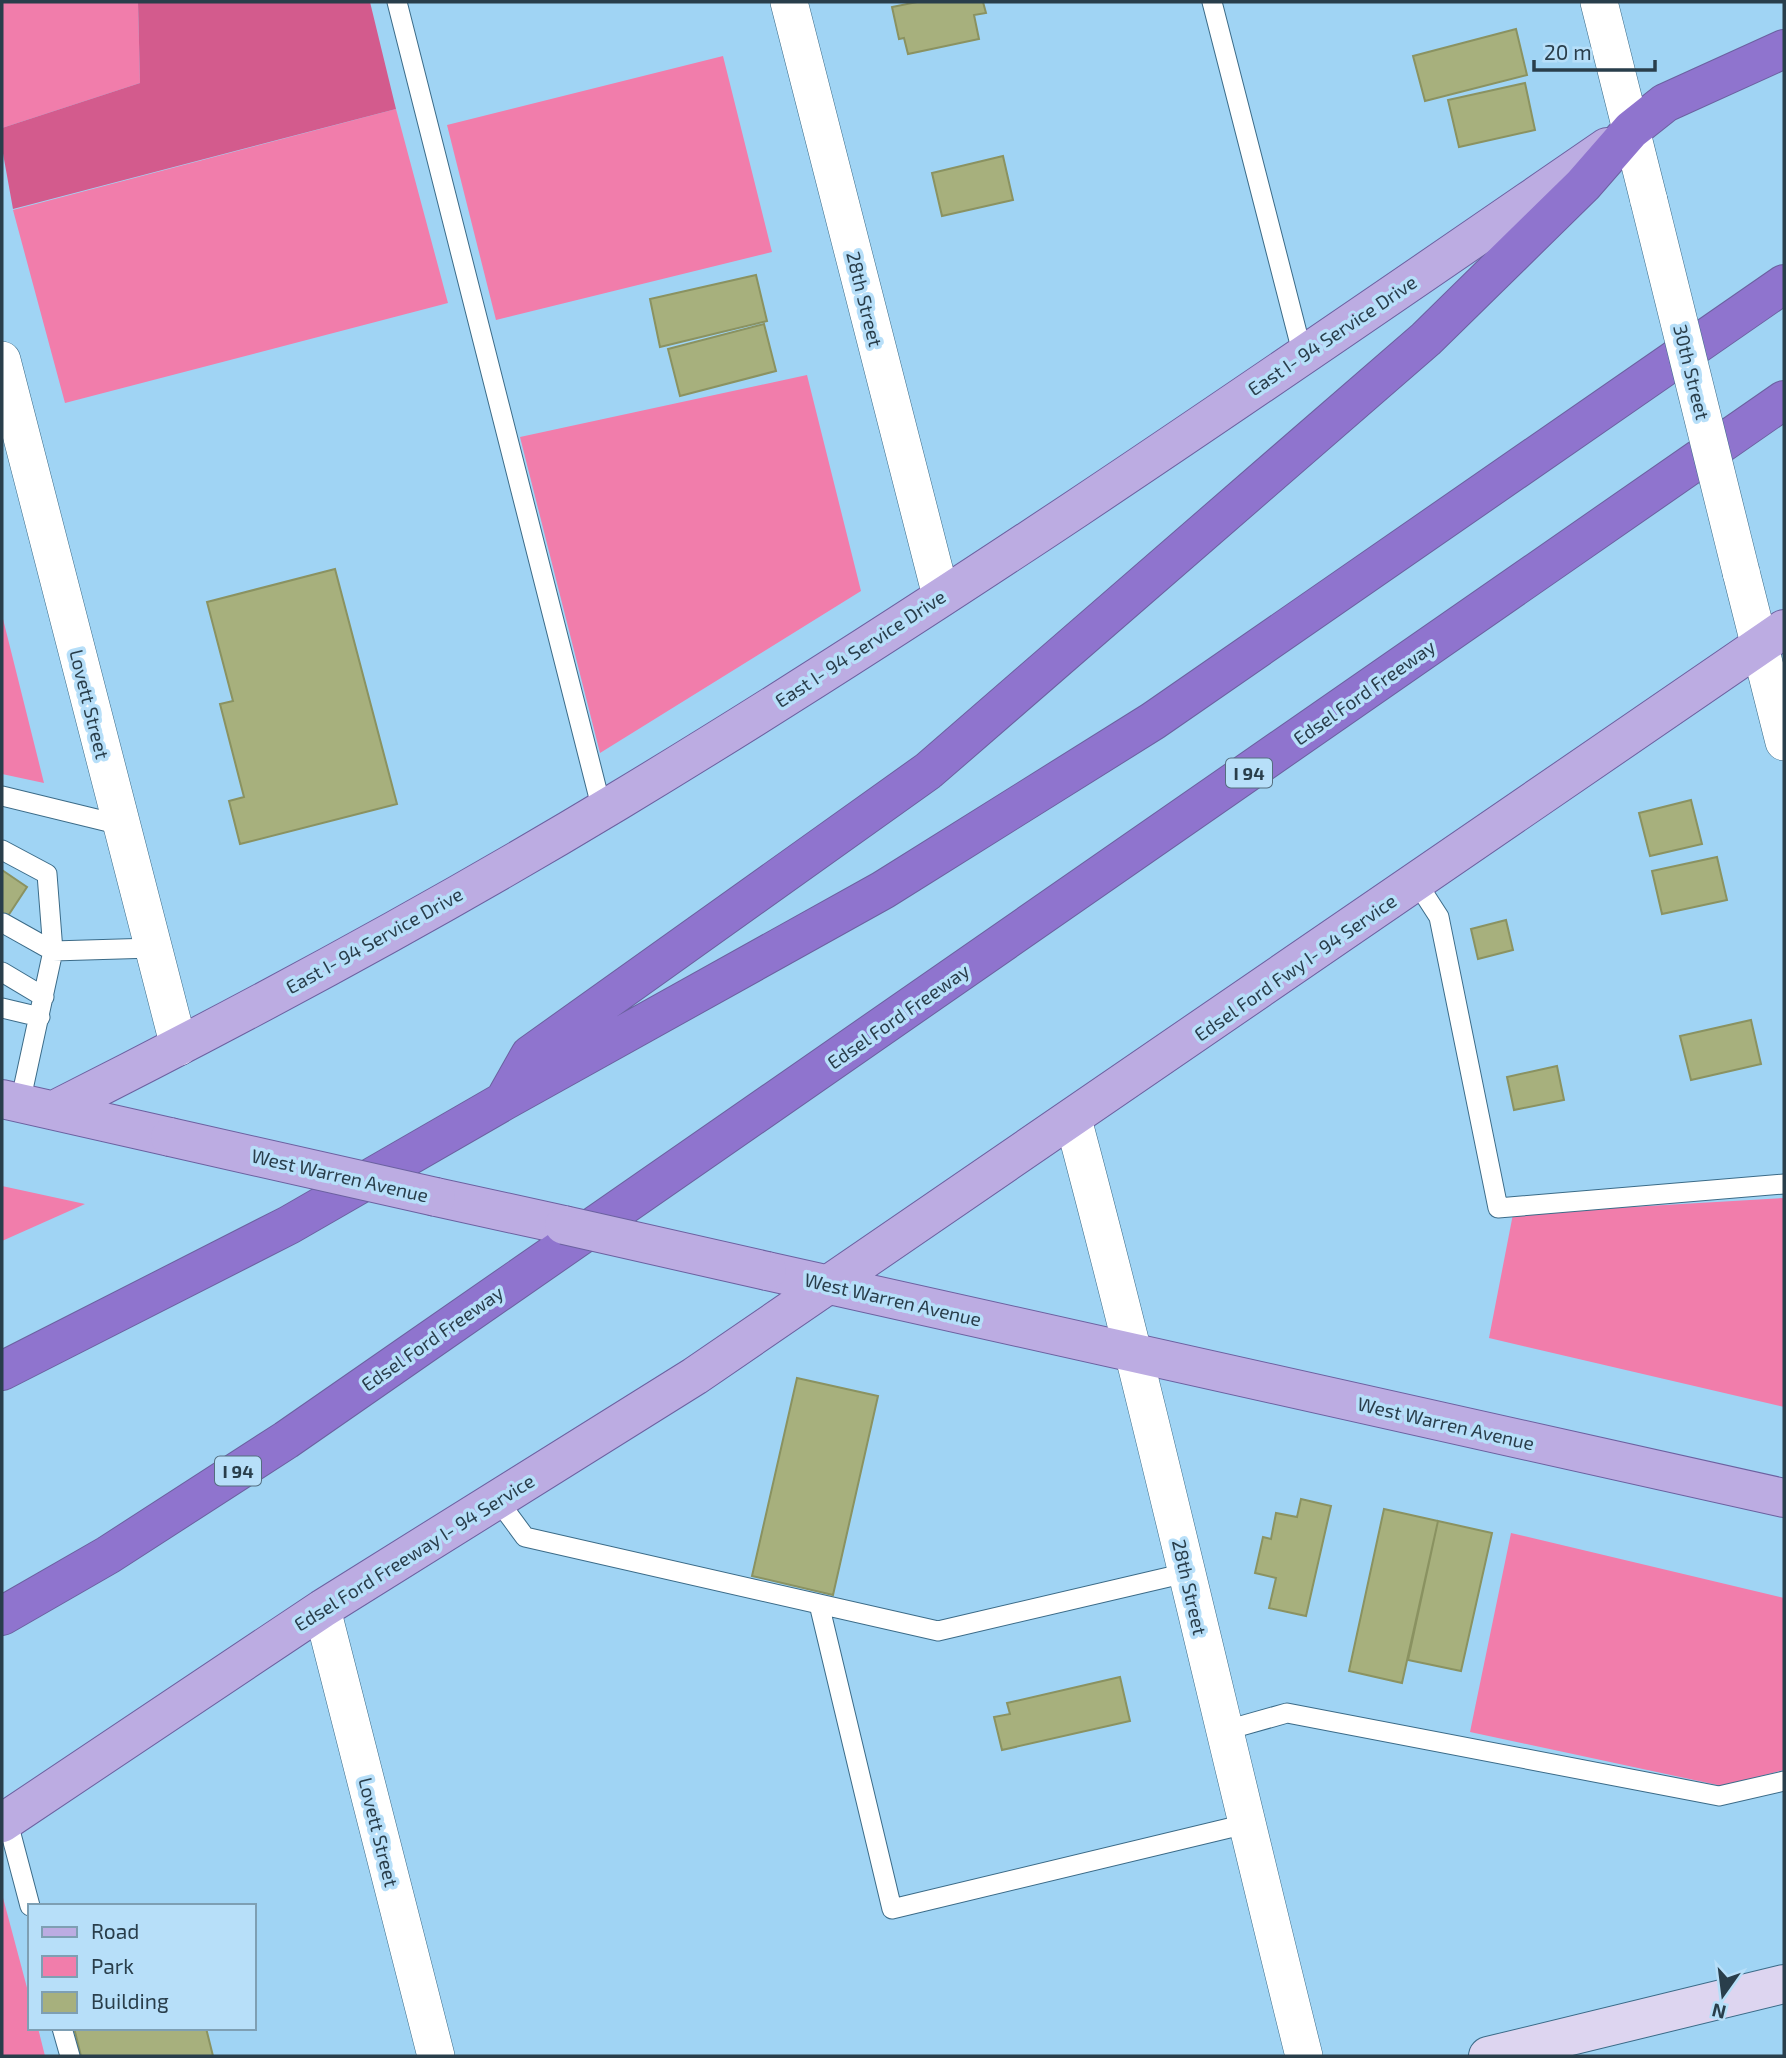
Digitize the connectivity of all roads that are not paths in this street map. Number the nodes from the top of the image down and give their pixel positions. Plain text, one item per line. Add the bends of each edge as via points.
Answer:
1 (397, 2) edge
2 (789, 2) edge
3 (1212, 2) edge
4 (1599, 2) edge
5 (1784, 49) edge
6 (1632, 130) junction
7 (1784, 284) edge
8 (1304, 356) junction
9 (2, 360) edge
10 (1784, 400) edge
11 (941, 596) junction
12 (1772, 637) edge
13 (1784, 742) edge
14 (2, 796) edge
15 (602, 810) junction
16 (121, 825) junction
17 (2, 850) edge
18 (1417, 883) junction
19 (3, 923) edge
20 (153, 948) junction
21 (53, 951) junction
22 (2, 972) edge
23 (44, 997) junction
24 (2, 1008) edge
25 (40, 1017) junction
26 (178, 1047) junction
27 (504, 1101) junction
28 (25, 1104) edge
29 (1073, 1119) junction
30 (1784, 1184) edge
31 (828, 1285) junction
32 (1135, 1353) junction
33 (2, 1371) edge
34 (1784, 1498) edge
35 (497, 1499) junction
36 (1186, 1573) junction
37 (819, 1604) junction
38 (321, 1609) junction
39 (2, 1616) edge
40 (1223, 1731) junction
41 (1784, 1781) edge
42 (4, 1821) edge
43 (1246, 1824) junction
44 (29, 1904) edge
45 (1784, 1984) edge
46 (63, 2030) edge
47 (70, 2056) edge
48 (436, 2056) edge
49 (1304, 2056) edge
50 (1488, 2056) edge

1 - 15 lane
2 - 11 street, 28th Street
3 - 8 lane
4 - 6 street, 30th Street
5 - 6 highway via 1665,103
6 - 8 main road, East I- 94 Service Drive
6 - 12 street, 30th Street, bridge via 1741,572
6 - 27 highway via 1583,185 1426,339 928,771 530,1055
7 - 27 highway via 1153,721 883,890
8 - 11 main road, East I- 94 Service Drive
9 - 16 street, Lovett Street
10 - 39 highway, Edsel Ford Freeway / I 94 via 286,1440 108,1555
11 - 15 main road, East I- 94 Service Drive
12 - 13 street, 30th Street
12 - 18 main road, Edsel Ford Fwy I- 94 Service
14 - 16 lane
15 - 26 main road, East I- 94 Service Drive via 382,938
16 - 20 street, Lovett Street
17 - 21 lane via 47,874
18 - 29 main road, Edsel Ford Fwy I- 94 Service
18 - 30 lane via 1439,917 1498,1208
19 - 21 lane
20 - 21 lane
20 - 26 street, Lovett Street
21 - 23 lane
22 - 23 lane
23 - 25 lane
24 - 25 lane
25 - 28 lane
26 - 28 main road, East I- 94 Service Drive
27 - 33 highway via 289,1225
28 - 31 main road, West Warren Avenue, bridge
29 - 31 main road, Edsel Ford Fwy I- 94 Service
29 - 32 street, 28th Street
31 - 32 main road, West Warren Avenue
31 - 35 main road, Edsel Ford Freeway I- 94 Service via 695,1376
32 - 34 main road, West Warren Avenue
32 - 36 street, 28th Street
35 - 37 lane via 525,1537
35 - 38 main road, Edsel Ford Freeway I- 94 Service
36 - 37 lane via 938,1631
36 - 40 street, 28th Street
37 - 43 lane via 892,1909
38 - 42 main road, Edsel Ford Freeway I- 94 Service
38 - 48 street, Lovett Street
40 - 41 lane via 1287,1713 1719,1796
40 - 43 street, 28th Street
42 - 44 lane
43 - 49 street, 28th Street
45 - 50 street
46 - 47 lane

